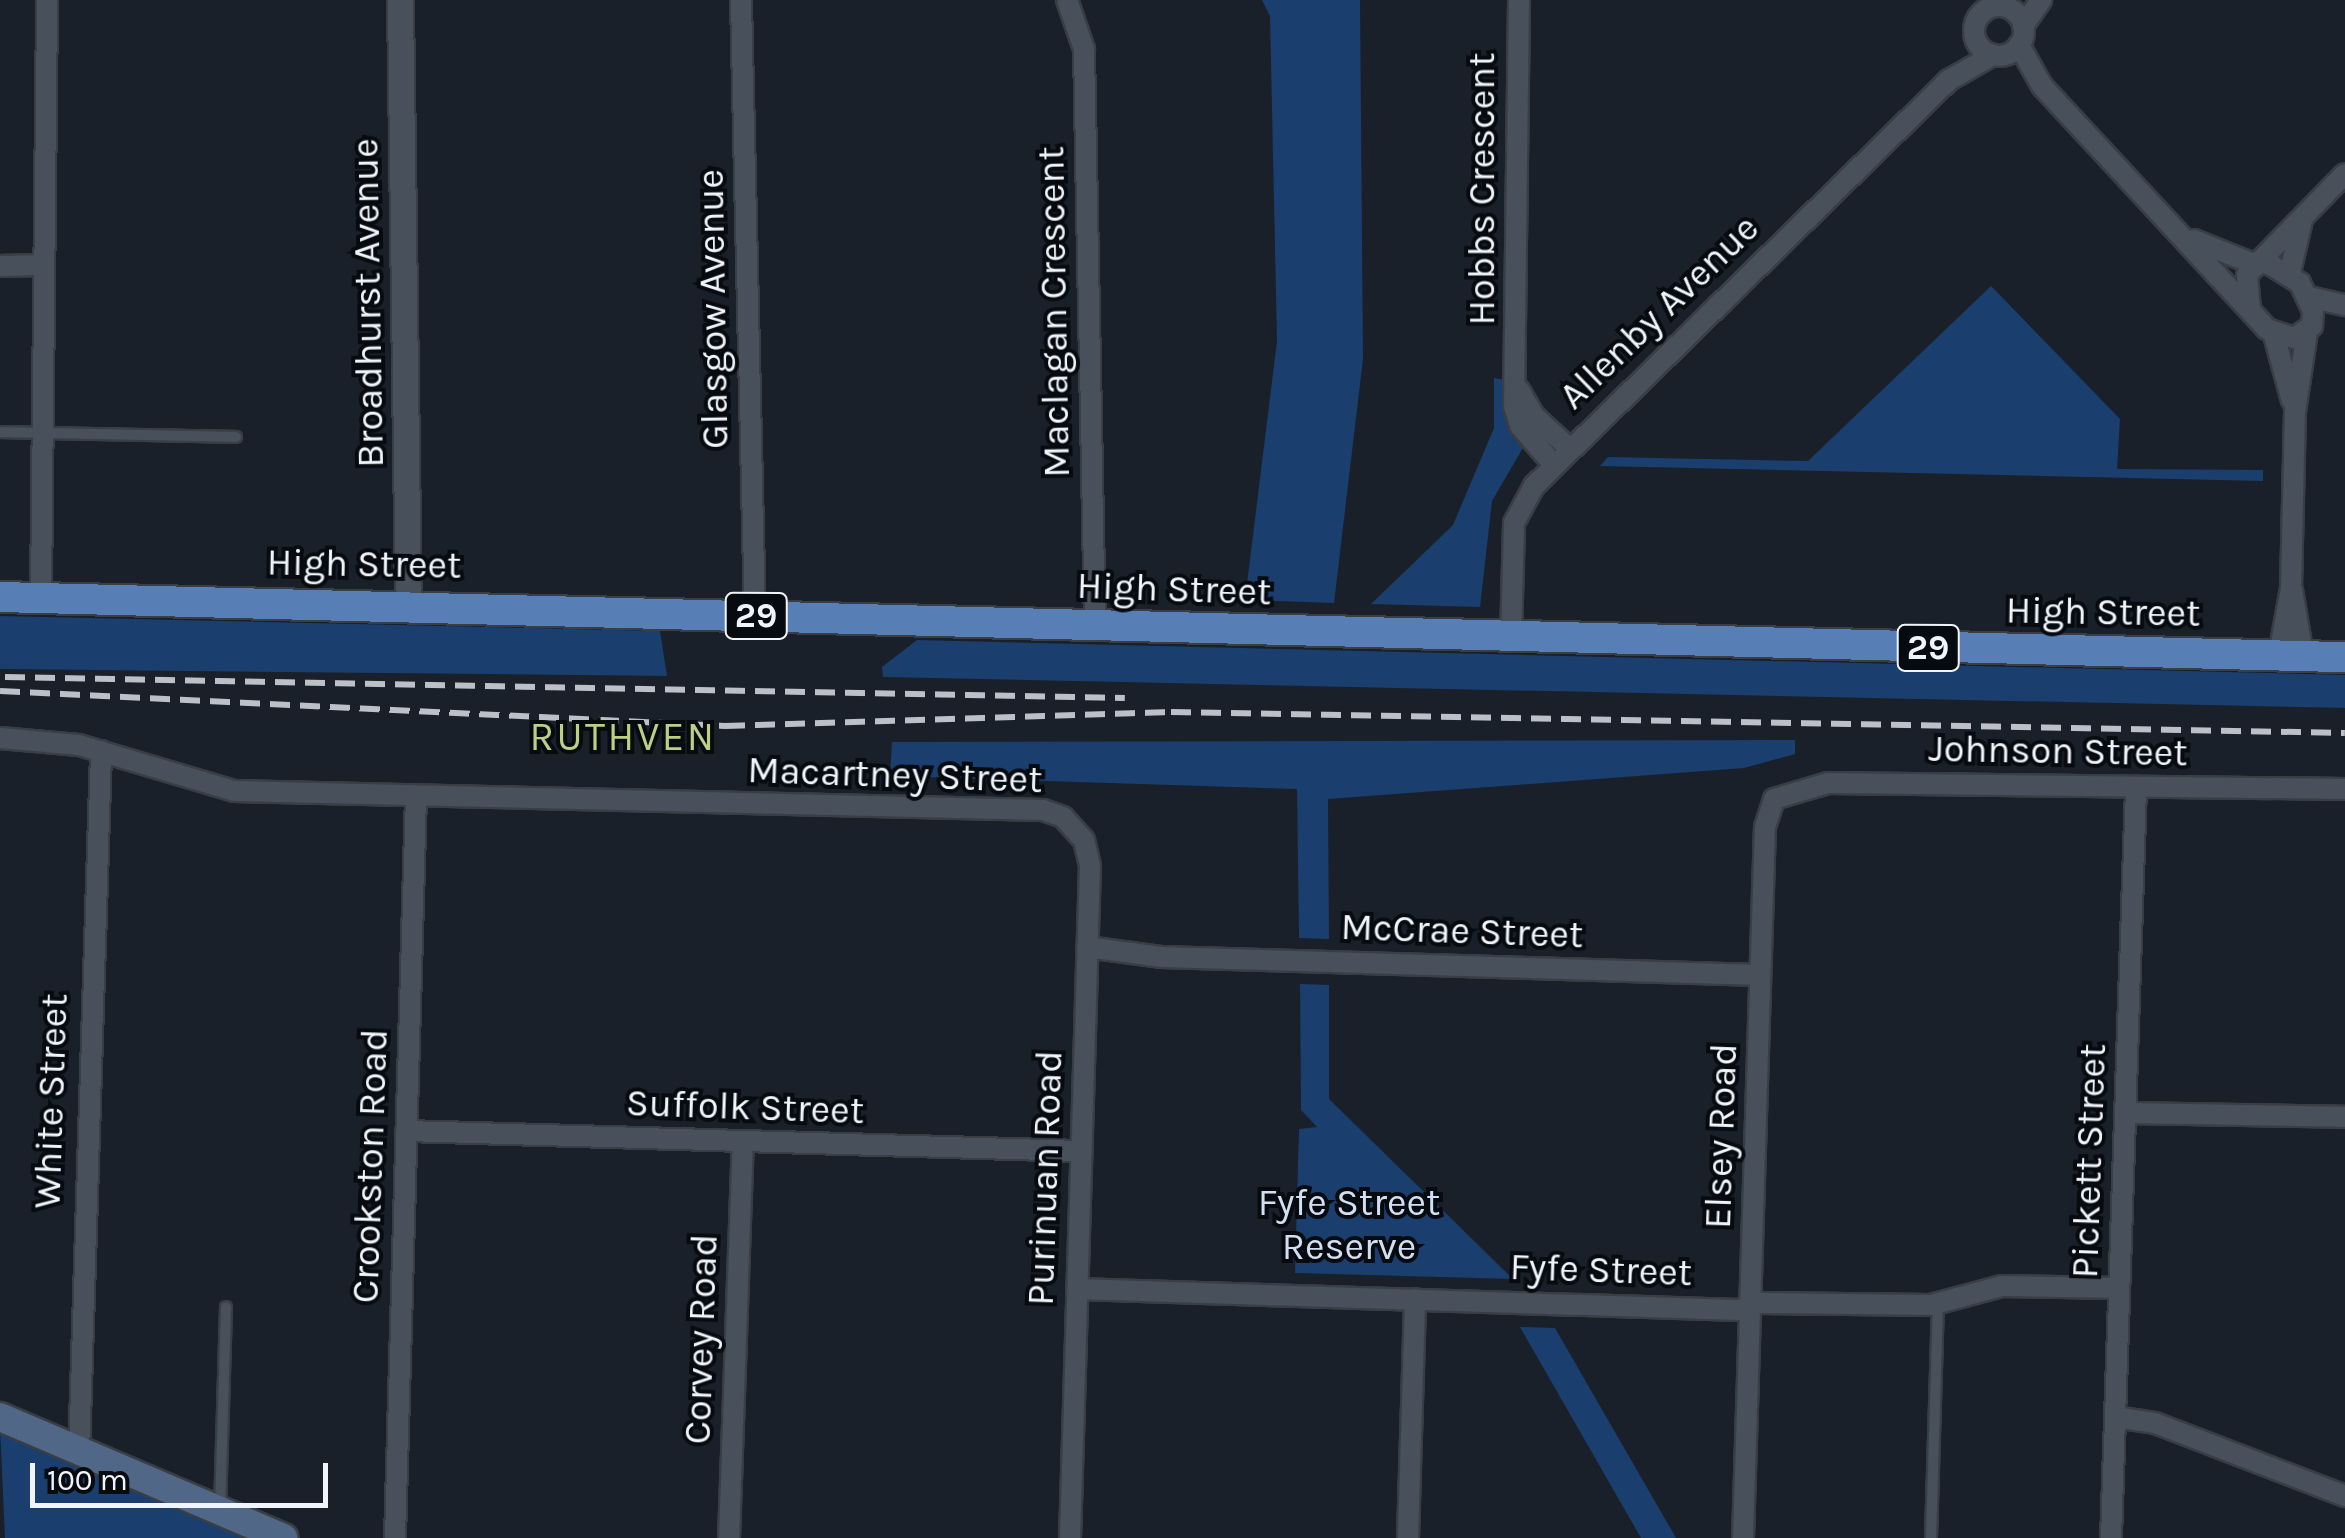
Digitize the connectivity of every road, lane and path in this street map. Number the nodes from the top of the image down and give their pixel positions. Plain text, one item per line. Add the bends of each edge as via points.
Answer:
1 (47, 0) edge
2 (400, 0) edge
3 (741, 0) edge
4 (1067, 0) edge
5 (1518, 0) edge
6 (2041, 0) edge
7 (2001, 3) edge
8 (1974, 18) edge
9 (2021, 36) junction
10 (1994, 56) junction
11 (1949, 80) junction
12 (2042, 86) junction
13 (2345, 174) edge
14 (2304, 213) junction
15 (2184, 234) junction
16 (2257, 264) junction
17 (44, 265) junction
18 (0, 266) edge
19 (2290, 272) junction
20 (2309, 296) junction
21 (2345, 305) edge
22 (2250, 309) junction
23 (2345, 315) edge
24 (2309, 329) junction
25 (2274, 336) junction
26 (1516, 378) junction
27 (2295, 412) junction
28 (42, 431) junction
29 (0, 432) edge
30 (236, 436) dead end
31 (1570, 449) junction
32 (1554, 465) junction
33 (0, 596) edge
34 (41, 597) junction
35 (408, 605) junction
36 (755, 616) junction
37 (1095, 626) junction
38 (1511, 639) junction
39 (2291, 656) junction
40 (2345, 657) edge
41 (0, 738) edge
42 (101, 751) junction
43 (2136, 787) junction
44 (2345, 789) edge
45 (416, 796) junction
46 (1774, 799) joint
47 (1073, 824) joint
48 (1087, 955) junction
49 (1760, 975) junction
50 (2125, 1114) junction
51 (2345, 1117) edge
52 (406, 1131) junction
53 (743, 1143) junction
54 (1081, 1152) junction
55 (2119, 1288) junction
56 (1077, 1289) junction
57 (1416, 1299) junction
58 (1938, 1304) junction
59 (226, 1306) dead end
60 (1751, 1306) junction
61 (2115, 1417) junction
62 (0, 1418) edge
63 (79, 1453) junction
64 (2345, 1496) edge
65 (219, 1515) junction
66 (283, 1538) edge
67 (395, 1538) edge
68 (729, 1538) edge
69 (1070, 1538) edge
70 (1408, 1538) edge
71 (1743, 1538) edge
72 (1930, 1538) edge
73 (2111, 1538) edge

1 - 17 street
2 - 35 street, Broadhurst Avenue
3 - 36 street, Glasgow Avenue
4 - 37 street, Maclagan Crescent via 1084,49
5 - 26 street, Hobbs Crescent
6 - 9 street
7 - 8 street
7 - 9 street
8 - 10 street
8 - 11 street, Allenby Avenue
9 - 10 street, Allenby Avenue
9 - 12 street
10 - 11 street, Allenby Avenue
10 - 12 street
11 - 31 street, Allenby Avenue
12 - 15 street
13 - 14 street
14 - 16 street
14 - 19 street
15 - 16 street
15 - 22 street
16 - 19 street
16 - 22 street via 2245,289
17 - 18 street
17 - 28 street
19 - 20 street
20 - 21 street
20 - 24 street
22 - 25 street
23 - 24 street
24 - 25 street
24 - 27 street
25 - 27 street
26 - 31 street, Hobbs Crescent via 1534,416
26 - 32 street, Hobbs Crescent via 1520,426
27 - 39 street
28 - 29 lane
28 - 30 lane
28 - 34 street
31 - 32 street, Allenby Avenue
32 - 38 street, Allenby Avenue via 1514,523
33 - 34 main road, High Street / 29
34 - 35 main road, High Street / 29
35 - 36 main road, High Street / 29
36 - 37 main road, High Street / 29
37 - 38 main road, High Street / 29
38 - 39 main road, High Street / 29
39 - 40 main road, High Street / 29
41 - 42 street, Macartney Street
42 - 45 street, Macartney Street via 234,791
42 - 63 street, White Street
43 - 44 street, Johnson Street
43 - 46 street, Johnson Street via 1828,784
43 - 50 street, Pickett Street
45 - 47 street, Macartney Street via 1043,810
45 - 52 street, Crookston Road
46 - 49 street, Elsey Road via 1765,827
47 - 48 street, Purinuan Road via 1090,857
48 - 49 street, McCrae Street
48 - 54 street, Purinuan Road
49 - 60 street, Elsey Road
50 - 51 street
50 - 55 street, Pickett Street
52 - 53 street, Suffolk Street
52 - 67 street, Crookston Road
53 - 54 street, Suffolk Street
53 - 68 street, Corvey Road
54 - 56 street, Purinuan Road
55 - 58 street, Fyfe Street via 2002,1286
55 - 61 street, Pickett Street
56 - 57 street, Fyfe Street
56 - 69 street, Purinuan Road
57 - 60 street, Fyfe Street
57 - 70 street
58 - 60 street, Fyfe Street
58 - 72 lane
59 - 65 lane via 226,1486
60 - 71 street, Elsey Road
61 - 64 street via 2154,1423
61 - 73 street, Pickett Street
62 - 63 main road
63 - 65 main road
65 - 66 main road

